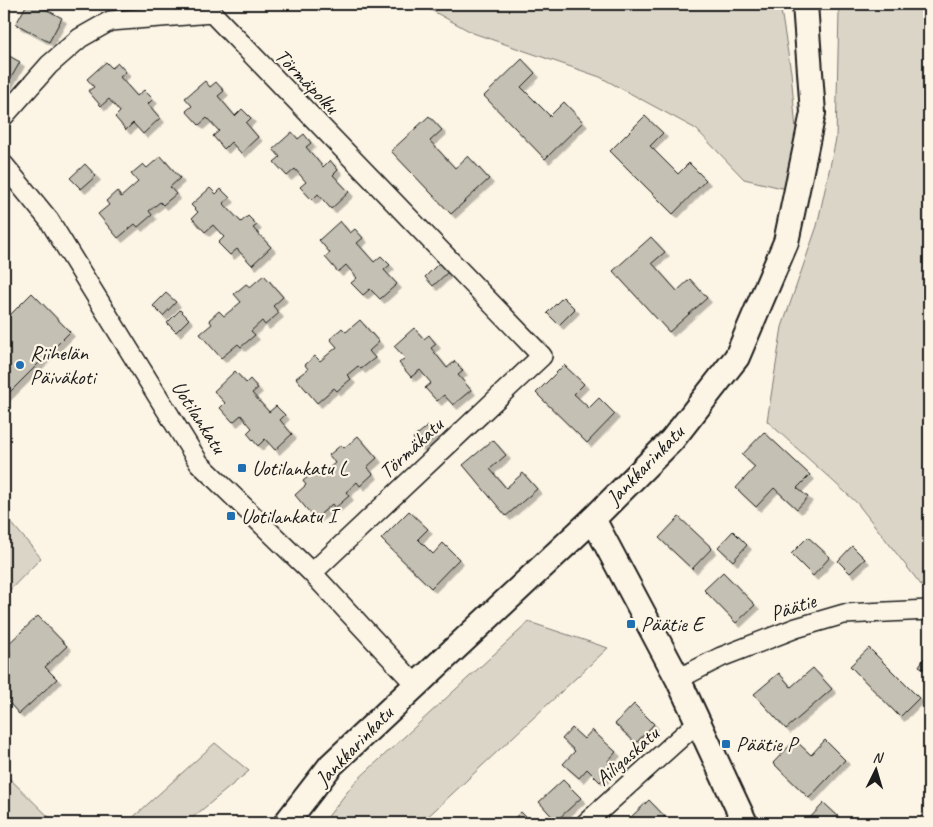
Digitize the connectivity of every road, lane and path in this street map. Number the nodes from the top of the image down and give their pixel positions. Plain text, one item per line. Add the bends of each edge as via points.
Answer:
1 (805, 4) edge
2 (4, 116) edge
3 (4, 166) edge
4 (542, 356) joint
5 (593, 519) junction
6 (312, 573) junction
7 (929, 610) edge
8 (678, 679) junction
9 (415, 684) junction
10 (699, 723) junction
11 (286, 823) edge
12 (586, 823) edge
13 (745, 823) edge

1 - 5 street, Jankkarinkatu via 813,113 786,242 737,357 672,440
2 - 4 street, Törmäpolku via 49,65 80,38 110,21 212,13
3 - 6 street, Uotilankatu via 49,220 199,462
4 - 6 street, Törmäkatu
5 - 8 street
5 - 9 street, Jankkarinkatu
6 - 9 street, Uotilankatu
7 - 8 street, Päätie via 844,614 721,657
8 - 10 street
9 - 11 street, Jankkarinkatu via 331,764
10 - 12 street, Ailigaskatu
10 - 13 street

